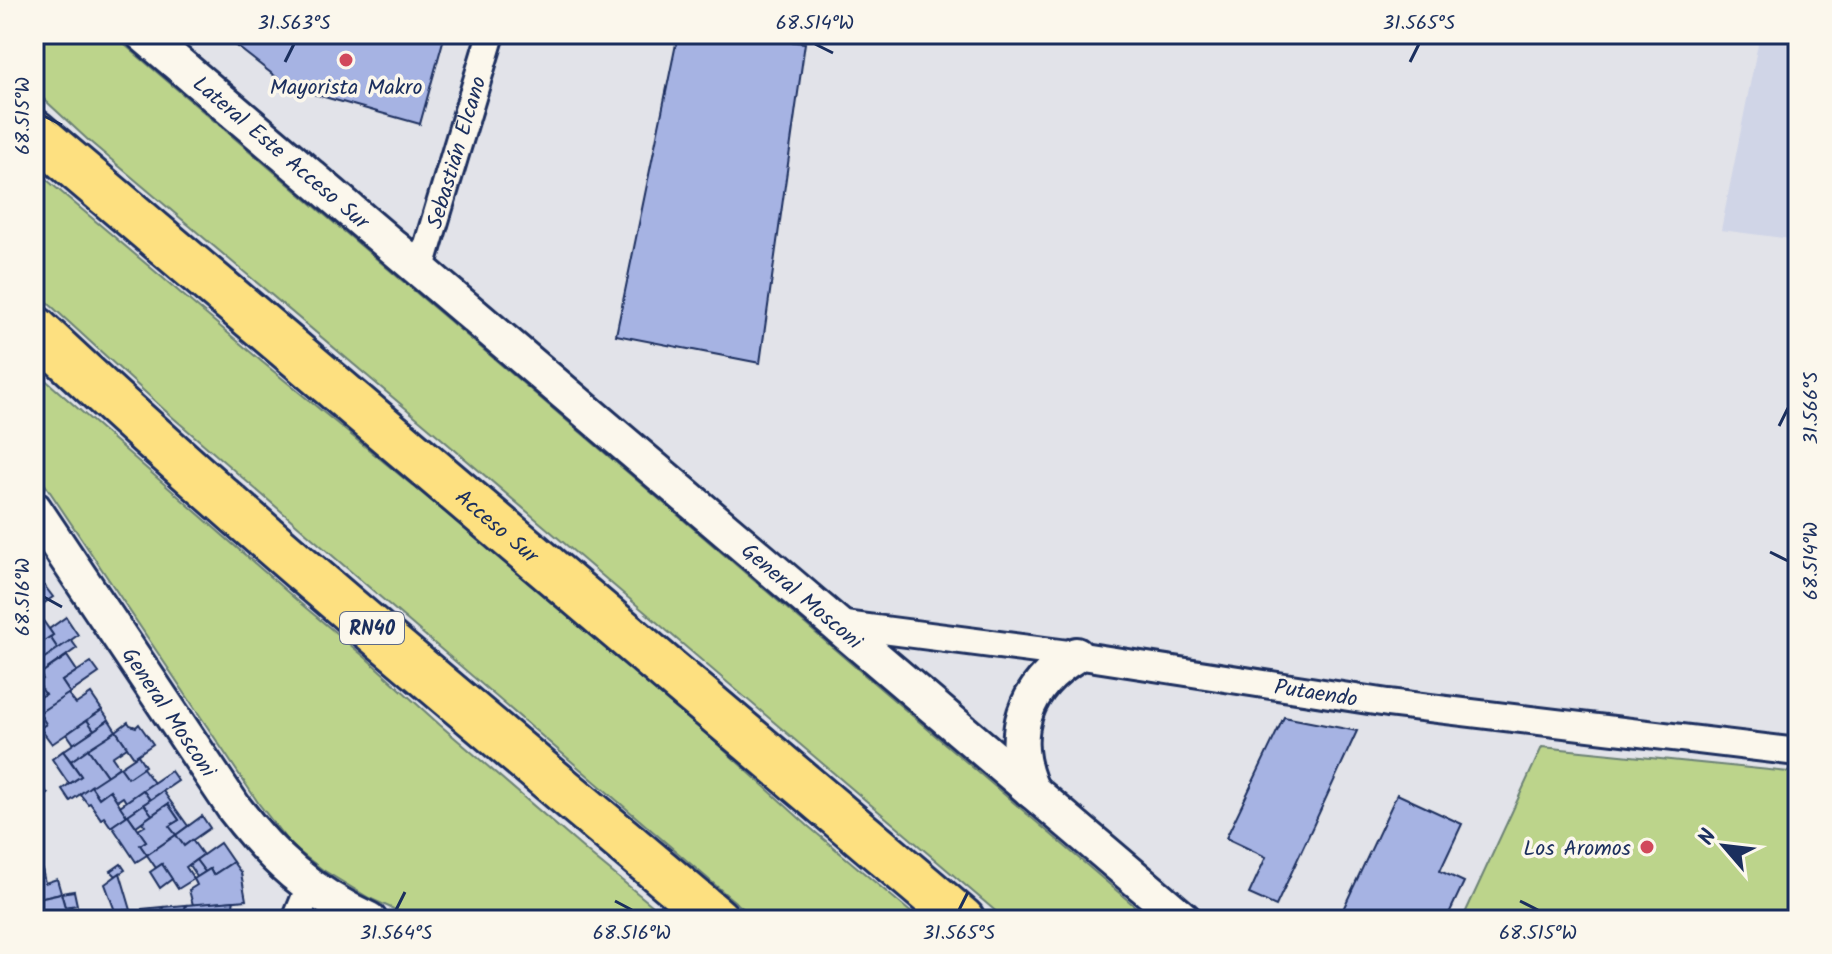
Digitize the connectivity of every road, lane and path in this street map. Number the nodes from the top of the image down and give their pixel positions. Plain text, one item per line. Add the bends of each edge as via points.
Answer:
1 (143, 34) edge
2 (491, 34) edge
3 (34, 132) edge
4 (420, 271) junction
5 (34, 328) edge
6 (34, 509) edge
7 (837, 624) junction
8 (1076, 655) junction
9 (1798, 752) edge
10 (1032, 791) junction
11 (310, 886) junction
12 (296, 920) edge
13 (369, 920) edge
14 (717, 920) edge
15 (962, 920) edge
16 (1184, 920) edge

1 - 4 street, Lateral Este Acceso Sur
2 - 4 street, Sebastián Elcano
3 - 15 highway, Acceso Sur
4 - 7 street, General Mosconi
5 - 14 highway, RN40 via 296,563
6 - 11 street, General Mosconi via 234,808 269,852
7 - 8 street, Putaendo
7 - 10 street, General Mosconi
8 - 9 street, Putaendo via 1388,703
8 - 10 street via 1047,676 1022,722 1021,757
10 - 16 street, General Mosconi
11 - 12 street
11 - 13 street, General Mosconi

